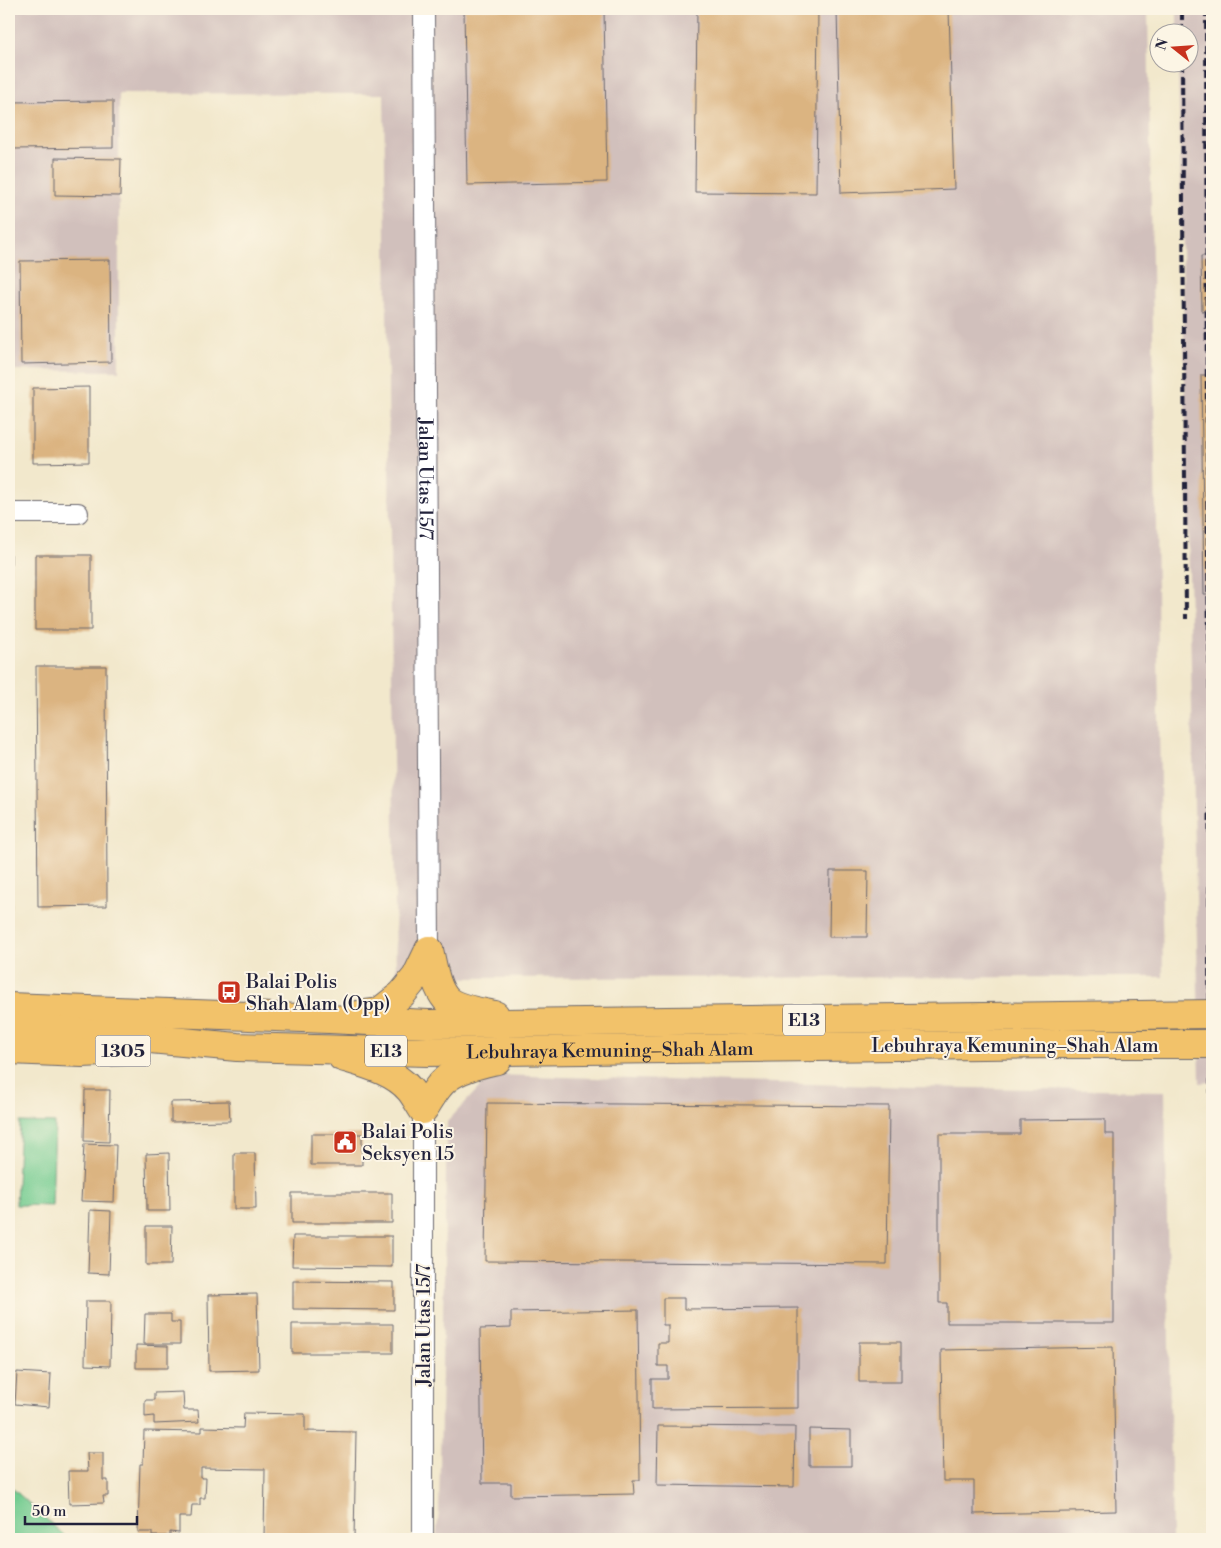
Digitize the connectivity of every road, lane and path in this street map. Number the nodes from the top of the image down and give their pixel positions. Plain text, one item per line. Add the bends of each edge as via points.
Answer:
1 (424, 9) edge
2 (9, 513) edge
3 (78, 513) dead end
4 (429, 950) junction
5 (9, 990) edge
6 (9, 1007) edge
7 (1212, 1014) edge
8 (222, 1015) junction
9 (329, 1019) junction
10 (545, 1024) junction
11 (9, 1026) edge
12 (1212, 1044) edge
13 (237, 1047) junction
14 (313, 1049) junction
15 (9, 1050) edge
16 (535, 1050) junction
17 (423, 1110) junction
18 (423, 1539) edge

1 - 4 street, Jalan Utas 15/7
2 - 3 street
4 - 9 highway via 416,977 402,994 379,1012
4 - 10 highway via 436,980 447,999 468,1010
5 - 8 highway via 60,993
6 - 8 highway, Lebuhraya Kemuning–Shah Alam / E13
7 - 10 highway, Lebuhraya Kemuning–Shah Alam / E13, bridge
8 - 9 highway, Lebuhraya Kemuning–Shah Alam / E13
9 - 10 highway, Lebuhraya Kemuning–Shah Alam / E13 via 428,1024
11 - 13 highway, Lebuhraya Kemuning–Shah Alam / E13
12 - 16 highway, Lebuhraya Kemuning–Shah Alam / E13, bridge
13 - 14 highway, Lebuhraya Kemuning–Shah Alam / E13
13 - 15 highway, 1305 via 82,1053
14 - 16 highway, Lebuhraya Kemuning–Shah Alam / E13
14 - 17 highway via 360,1062 393,1076 409,1089
16 - 17 highway via 472,1066 446,1078
17 - 18 street, Jalan Utas 15/7

